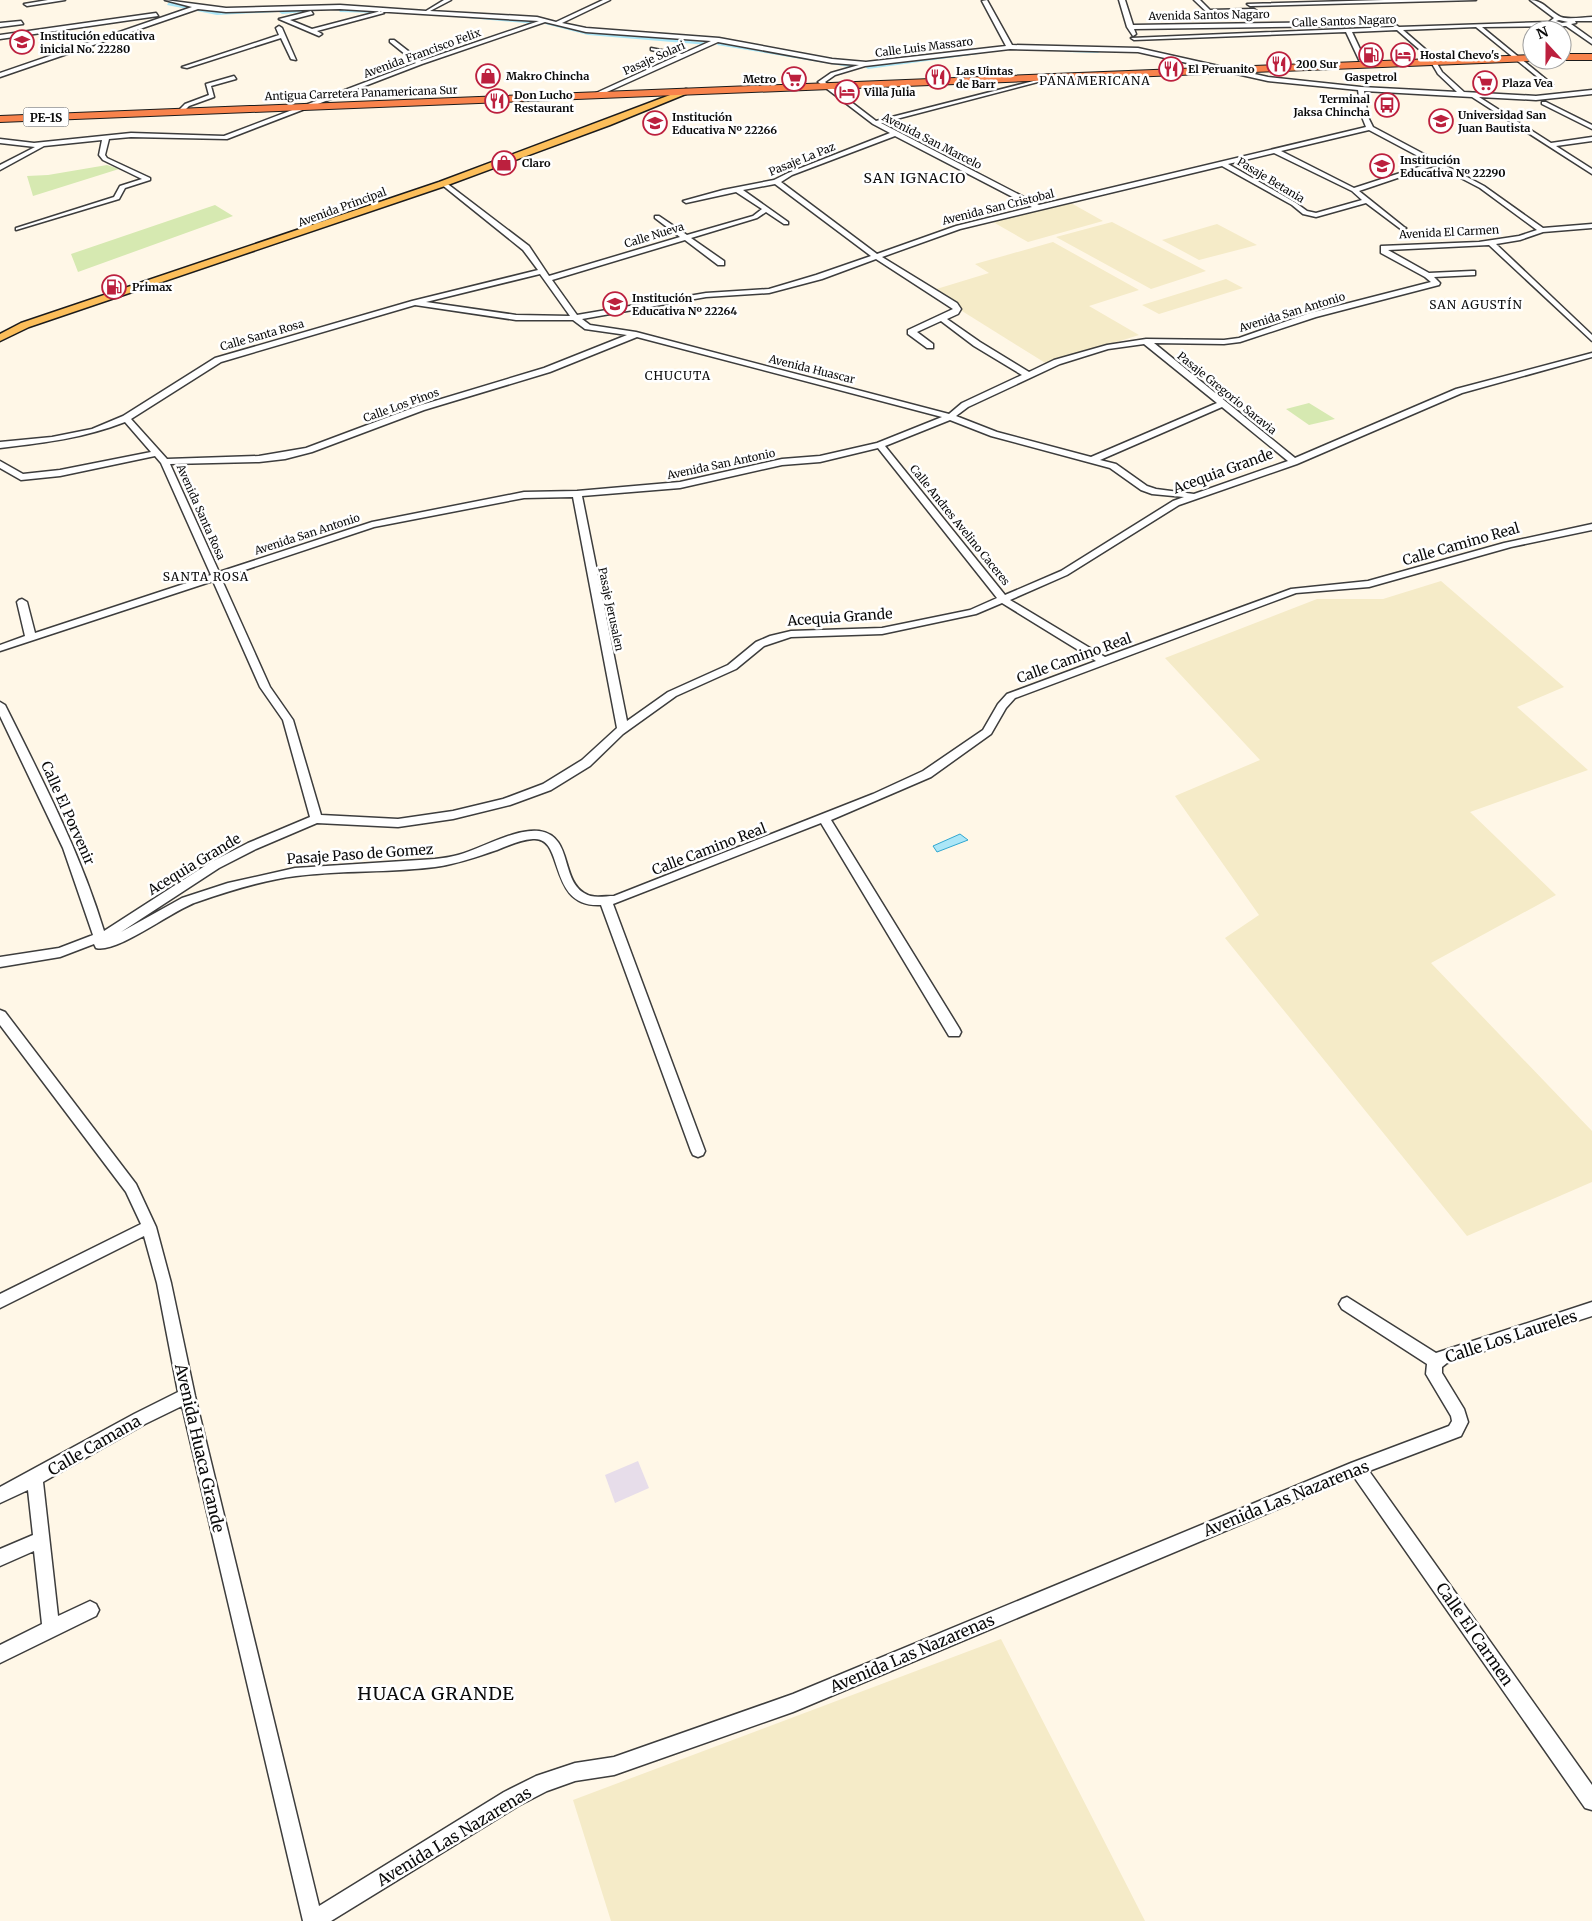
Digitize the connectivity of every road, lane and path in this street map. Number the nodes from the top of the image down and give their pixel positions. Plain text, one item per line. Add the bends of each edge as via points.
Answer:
1 (62, 0) edge
2 (172, 0) edge
3 (448, 0) edge
4 (607, 0) edge
5 (1122, 0) edge
6 (1197, 0) edge
7 (1444, 0) edge
8 (1473, 0) edge
9 (1533, 0) edge
10 (985, 1) edge
11 (1358, 1) edge
12 (1248, 2) edge
13 (27, 4) dead end
14 (198, 7) junction
15 (340, 7) junction
16 (278, 9) junction
17 (394, 9) junction
18 (190, 11) junction
19 (427, 11) junction
20 (1254, 11) junction
21 (1209, 12) junction
22 (281, 19) junction
23 (546, 20) junction
24 (1554, 20) edge
25 (1592, 20) edge
26 (1572, 22) edge
27 (21, 23) dead end
28 (558, 23) junction
29 (1264, 23) junction
30 (1522, 23) edge
31 (1221, 24) junction
32 (1572, 24) edge
33 (1476, 25) junction
34 (0, 26) edge
35 (1130, 27) junction
36 (1378, 28) junction
37 (1398, 28) junction
38 (311, 31) junction
39 (1349, 32) junction
40 (1272, 33) junction
41 (321, 35) dead end
42 (282, 36) junction
43 (0, 37) edge
44 (1133, 37) junction
45 (719, 40) junction
46 (392, 41) dead end
47 (1592, 42) edge
48 (1010, 47) junction
49 (653, 49) dead end
50 (1138, 50) junction
51 (683, 56) junction
52 (1572, 57) edge
53 (1592, 57) edge
54 (1515, 58) junction
55 (1522, 58) edge
56 (294, 59) dead end
57 (1431, 62) junction
58 (420, 63) junction
59 (866, 64) junction
60 (1364, 64) junction
61 (185, 67) dead end
62 (1228, 69) junction
63 (0, 75) edge
64 (1051, 77) junction
65 (234, 78) dead end
66 (823, 86) junction
67 (1551, 86) dead end
68 (1361, 89) junction
69 (689, 91) junction
70 (598, 94) junction
71 (1463, 95) junction
72 (1473, 95) junction
73 (1591, 95) edge
74 (1485, 102) junction
75 (1554, 102) junction
76 (1544, 103) junction
77 (306, 106) junction
78 (181, 111) junction
79 (0, 119) edge
80 (1592, 121) edge
81 (875, 123) junction
82 (1592, 127) edge
83 (1370, 128) junction
84 (894, 134) junction
85 (106, 137) junction
86 (1592, 139) edge
87 (0, 141) edge
88 (45, 144) junction
89 (1550, 145) junction
90 (1275, 151) junction
91 (1222, 163) junction
92 (1436, 163) junction
93 (0, 168) edge
94 (1591, 171) edge
95 (442, 182) junction
96 (776, 182) junction
97 (737, 189) junction
98 (1354, 190) junction
99 (1369, 200) junction
100 (686, 201) dead end
101 (1037, 207) junction
102 (765, 210) junction
103 (656, 217) dead end
104 (786, 223) dead end
105 (1592, 226) edge
106 (18, 228) dead end
107 (1402, 228) dead end
108 (1542, 230) junction
109 (685, 236) junction
110 (1491, 243) junction
111 (876, 256) junction
112 (721, 262) dead end
113 (542, 271) junction
114 (1472, 273) dead end
115 (1428, 275) junction
116 (547, 279) junction
117 (415, 303) junction
118 (575, 318) junction
119 (941, 318) junction
120 (636, 334) junction
121 (0, 336) edge
122 (1592, 339) edge
123 (1146, 341) junction
124 (930, 346) dead end
125 (1592, 355) edge
126 (1029, 376) junction
127 (1222, 404) junction
128 (950, 417) junction
129 (126, 418) junction
130 (0, 445) edge
131 (880, 445) junction
132 (159, 453) junction
133 (1092, 460) junction
134 (165, 462) junction
135 (1294, 462) junction
136 (0, 464) edge
137 (576, 494) junction
138 (1195, 496) junction
139 (1592, 527) edge
140 (216, 577) junction
141 (1004, 600) junction
142 (22, 602) dead end
143 (31, 639) junction
144 (0, 648) edge
145 (1104, 661) junction
146 (0, 705) edge
147 (623, 729) junction
148 (824, 818) junction
149 (316, 819) junction
150 (606, 902) junction
151 (95, 940) junction
152 (0, 962) edge
153 (0, 1016) edge
154 (954, 1032) dead end
155 (698, 1151) dead end
156 (149, 1227) junction
157 (0, 1301) edge
158 (1347, 1304) dead end
159 (1592, 1309) edge
160 (1435, 1364) junction
161 (187, 1396) junction
162 (1357, 1468) junction
163 (35, 1480) junction
164 (0, 1496) edge
165 (42, 1539) junction
166 (0, 1558) edge
167 (90, 1610) dead end
168 (51, 1629) junction
169 (0, 1654) edge
170 (1592, 1801) edge
171 (313, 1921) edge

1 - 13 street
2 - 14 street, Calle Luis Massaro
3 - 19 street
4 - 28 street
5 - 35 street
6 - 21 street
7 - 8 street
7 - 11 street
9 - 24 street
10 - 48 street
11 - 12 street
12 - 20 street
14 - 16 street, Calle Luis Massaro
14 - 18 street
15 - 16 street, Calle Luis Massaro
15 - 17 street, Calle Luis Massaro
15 - 22 street
16 - 22 street
17 - 19 street, Calle Luis Massaro
17 - 38 street
18 - 43 street
18 - 63 street
19 - 23 street, Calle Luis Massaro
20 - 21 street
20 - 29 street
21 - 31 street
22 - 38 street
22 - 42 street
23 - 28 street, Calle Luis Massaro
23 - 58 street, Avenida Francisco Felix
25 - 26 street
27 - 34 street
28 - 45 street, Calle Luis Massaro via 591,31
29 - 31 street, Avenida Santos Nagaro
29 - 36 street, Avenida Santos Nagaro via 1367,24
29 - 40 street
30 - 33 street, Calle Santos Nagaro
31 - 35 street, Avenida Santos Nagaro
32 - 47 street
33 - 37 street, Calle Santos Nagaro
33 - 54 street
35 - 44 street
36 - 37 street, Calle Santos Nagaro
36 - 40 street, Calle Santos Nagaro
37 - 39 street, Calle Santos Nagaro
37 - 57 street via 1430,56
38 - 41 street
39 - 40 street, Calle Santos Nagaro
39 - 60 street
40 - 44 street, Calle Santos Nagaro
42 - 56 street
42 - 61 street
44 - 50 street
45 - 51 street, Pasaje Solari
45 - 59 street, Calle Luis Massaro via 832,61
46 - 58 street
48 - 50 street, Calle Luis Massaro
48 - 59 street, Calle Luis Massaro
49 - 51 street
50 - 62 street, Calle Luis Massaro
51 - 70 street, Pasaje Solari
52 - 53 highway
54 - 55 highway, Antigua Carretera Panamericana Sur / PE-1S
54 - 57 highway, Antigua Carretera Panamericana Sur / PE-1S
54 - 67 street
57 - 60 highway, Antigua Carretera Panamericana Sur / PE-1S
57 - 71 street
58 - 77 street, Avenida Francisco Felix
59 - 66 street via 827,76 821,82
60 - 62 highway, Antigua Carretera Panamericana Sur / PE-1S
62 - 64 highway, Antigua Carretera Panamericana Sur / PE-1S
62 - 68 street, Calle Luis Massaro via 1280,81
64 - 66 highway, Antigua Carretera Panamericana Sur / PE-1S
64 - 81 street
65 - 78 street via 208,85 212,96 187,105
66 - 69 highway, Antigua Carretera Panamericana Sur / PE-1S
66 - 81 street, Avenida San Marcelo
68 - 71 street, Calle Luis Massaro
68 - 83 street
69 - 70 highway, Antigua Carretera Panamericana Sur / PE-1S
69 - 95 main road, Avenida Principal
70 - 77 highway, Antigua Carretera Panamericana Sur / PE-1S
71 - 72 street, Calle Luis Massaro
72 - 73 street, Calle Luis Massaro via 1536,98
72 - 74 street
73 - 75 street
74 - 76 street
74 - 89 street
75 - 76 street
75 - 80 street
76 - 82 street
77 - 78 highway, Antigua Carretera Panamericana Sur / PE-1S
77 - 85 street, Avenida Francisco Felix via 225,138
78 - 79 highway, Antigua Carretera Panamericana Sur / PE-1S
81 - 84 street, Avenida San Marcelo
83 - 90 street, Avenida San Cristobal
83 - 92 street
84 - 96 street, Pasaje La Paz
84 - 101 street, Avenida San Marcelo
85 - 88 street
85 - 106 street via 102,155 105,159 148,180 122,187 117,198
86 - 89 street
87 - 88 street
88 - 93 street
89 - 94 street
90 - 91 street, Avenida San Cristobal
90 - 98 street
91 - 99 street, Pasaje Betania via 1309,215 1316,216
91 - 101 street, Avenida San Cristobal
92 - 98 street
92 - 108 street via 1482,187
95 - 113 street via 513,236
95 - 121 main road, Avenida Principal
96 - 97 street, Pasaje La Paz
96 - 111 street
97 - 100 street, Pasaje La Paz
97 - 102 street
98 - 99 street
99 - 107 street
101 - 111 street, Avenida San Cristobal via 958,227
102 - 104 street
102 - 109 street, Calle Nueva via 755,217
103 - 109 street
105 - 108 street
108 - 110 street, Avenida El Carmen
109 - 112 street
109 - 116 street, Calle Nueva
110 - 115 street, Avenida El Carmen via 1382,249
110 - 122 street
111 - 118 street, Avenida San Cristobal via 762,293 706,295
111 - 119 street via 957,309
113 - 116 street
113 - 117 street, Calle Santa Rosa
114 - 115 street
115 - 123 street, Avenida San Antonio via 1436,282 1240,340
116 - 118 street
117 - 118 street, Avenida Huascar via 542,320
117 - 129 street, Calle Santa Rosa via 218,360
118 - 120 street, Avenida Huascar via 588,327
119 - 124 street via 911,332
119 - 126 street
120 - 128 street, Avenida Huascar
120 - 134 street, Calle Los Pinos via 547,370 420,408 309,450 259,459
123 - 126 street, Avenida San Antonio via 1107,347 1057,362
123 - 127 street, Pasaje Gregorio Saravia
125 - 135 street, Acequia Grande via 1459,391
126 - 128 street, Avenida San Antonio via 965,405
127 - 133 street
127 - 135 street, Pasaje Gregorio Saravia
128 - 131 street, Avenida San Antonio
128 - 133 street, Avenida Huascar via 994,434
129 - 130 street, Calle Santa Rosa via 94,431 52,440
129 - 132 street, Avenida Santa Rosa
131 - 137 street, Avenida San Antonio via 680,485
131 - 141 street, Calle Andres Avelino Caceres
132 - 134 street, Avenida Santa Rosa
132 - 136 street via 21,478
133 - 138 street, Avenida Huascar via 1113,466 1149,490
134 - 140 street, Avenida Santa Rosa
135 - 138 street, Acequia Grande
137 - 140 street, Avenida San Antonio via 524,495 372,525
137 - 147 street, Pasaje Jerusalen
138 - 141 street, Acequia Grande via 1176,503 1064,573
139 - 145 street, Calle Camino Real via 1498,546 1369,584 1314,586 1294,591
140 - 143 street, Avenida San Antonio
140 - 149 street, Avenida Santa Rosa via 265,687 288,720
141 - 145 street, Calle Andres Avelino Caceres
141 - 147 street, Acequia Grande via 949,619 882,631 791,634 774,638 760,644 732,667 672,694
142 - 143 street
143 - 144 street, Avenida San Antonio
145 - 148 street, Calle Camino Real via 1011,696 987,732 926,774
146 - 151 street, Calle El Porvenir via 37,778 88,894
147 - 149 street, Acequia Grande via 586,763 555,782 506,802 453,815 398,823
148 - 150 street, Calle Camino Real
148 - 154 street
149 - 151 street, Acequia Grande via 252,846 215,866
150 - 151 street, Pasaje Paso de Gomez via 585,899 574,892 567,884 557,851 549,838 530,835 459,860 296,872 228,887 186,902 121,938 96,945
150 - 155 street
151 - 152 street, Acequia Grande via 60,952
153 - 156 street, Avenida Huaca Grande via 131,1188
156 - 157 street
156 - 161 street, Avenida Huaca Grande
158 - 160 street
159 - 160 street, Calle Los Laureles via 1444,1356
160 - 162 street, Avenida Las Nazarenas via 1438,1382 1458,1414 1458,1427 1449,1434
161 - 163 street, Calle Camana via 158,1408
161 - 171 street, Avenida Huaca Grande
162 - 170 street, Calle El Carmen
162 - 171 street, Avenida Las Nazarenas via 793,1703 614,1766 575,1772 544,1783 511,1799
163 - 164 street, Calle Camana
163 - 165 street
165 - 166 street
165 - 168 street
167 - 168 street
168 - 169 street

